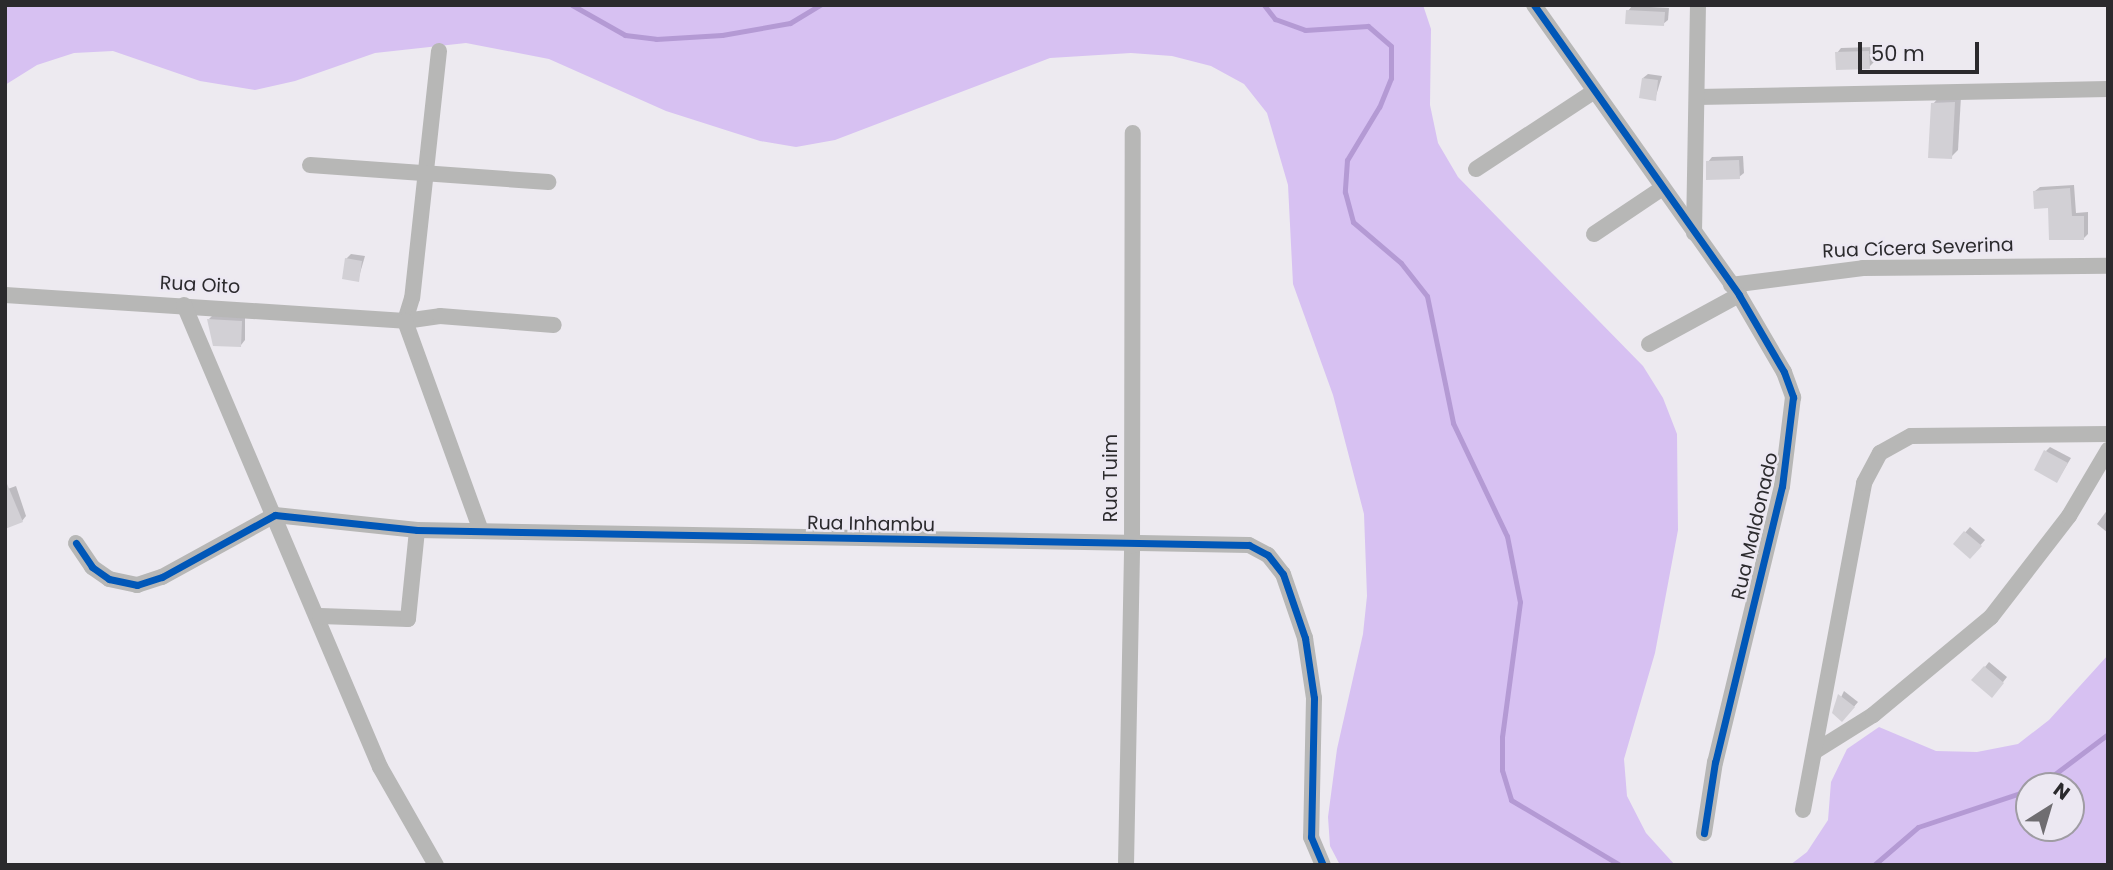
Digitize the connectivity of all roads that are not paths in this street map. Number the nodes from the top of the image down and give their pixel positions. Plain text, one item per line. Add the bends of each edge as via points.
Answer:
1 (1534, 5) edge
2 (1698, 5) edge
3 (439, 51) dead end
4 (2108, 89) edge
5 (1593, 92) junction
6 (1697, 97) junction
7 (1133, 133) dead end
8 (310, 164) dead end
9 (1476, 169) dead end
10 (426, 170) junction
11 (548, 182) dead end
12 (1661, 188) junction
13 (1694, 233) junction
14 (1594, 234) dead end
15 (2108, 266) edge
16 (1735, 290) junction
17 (5, 295) edge
18 (184, 305) junction
19 (399, 320) junction
20 (554, 325) dead end
21 (1649, 344) dead end
22 (2108, 434) edge
23 (2108, 450) edge
24 (275, 515) junction
25 (417, 530) junction
26 (481, 531) junction
27 (76, 543) dead end
28 (1132, 546) junction
29 (320, 616) junction
30 (1817, 750) junction
31 (1803, 810) dead end
32 (1704, 833) dead end
33 (436, 865) edge
34 (1126, 865) edge
35 (1323, 865) edge

1 - 5 street, Rua Maldonado
2 - 6 street
3 - 10 street
4 - 6 street
5 - 9 street
5 - 12 street, Rua Maldonado
6 - 13 street
7 - 28 street, Rua Tuim
8 - 10 street
10 - 11 street
10 - 19 street via 412,298
12 - 13 street, Rua Maldonado
12 - 14 street
13 - 16 street, Rua Maldonado
15 - 16 street, Rua Cícera Severina via 1863,268
16 - 21 street, Rua Cícera Severina
16 - 32 street, Rua Maldonado via 1790,386 1793,424 1715,762
17 - 18 street, Rua Oito
18 - 19 street, Rua Oito
18 - 24 street
19 - 20 street, Rua Oito via 440,316
19 - 26 street
22 - 30 street via 1911,436 1880,453 1864,483
23 - 30 street via 2069,516 1991,617 1883,708
24 - 25 street, Rua Inhambu
24 - 27 street via 162,577 137,585 109,579 92,567
24 - 29 street
25 - 26 street, Rua Inhambu
25 - 29 street via 408,618
26 - 28 street, Rua Inhambu
28 - 34 street, Rua Tuim
28 - 35 street, Rua Inhambu via 1243,544 1264,551 1283,573 1311,670 1311,837
29 - 33 street via 380,767
30 - 31 street

